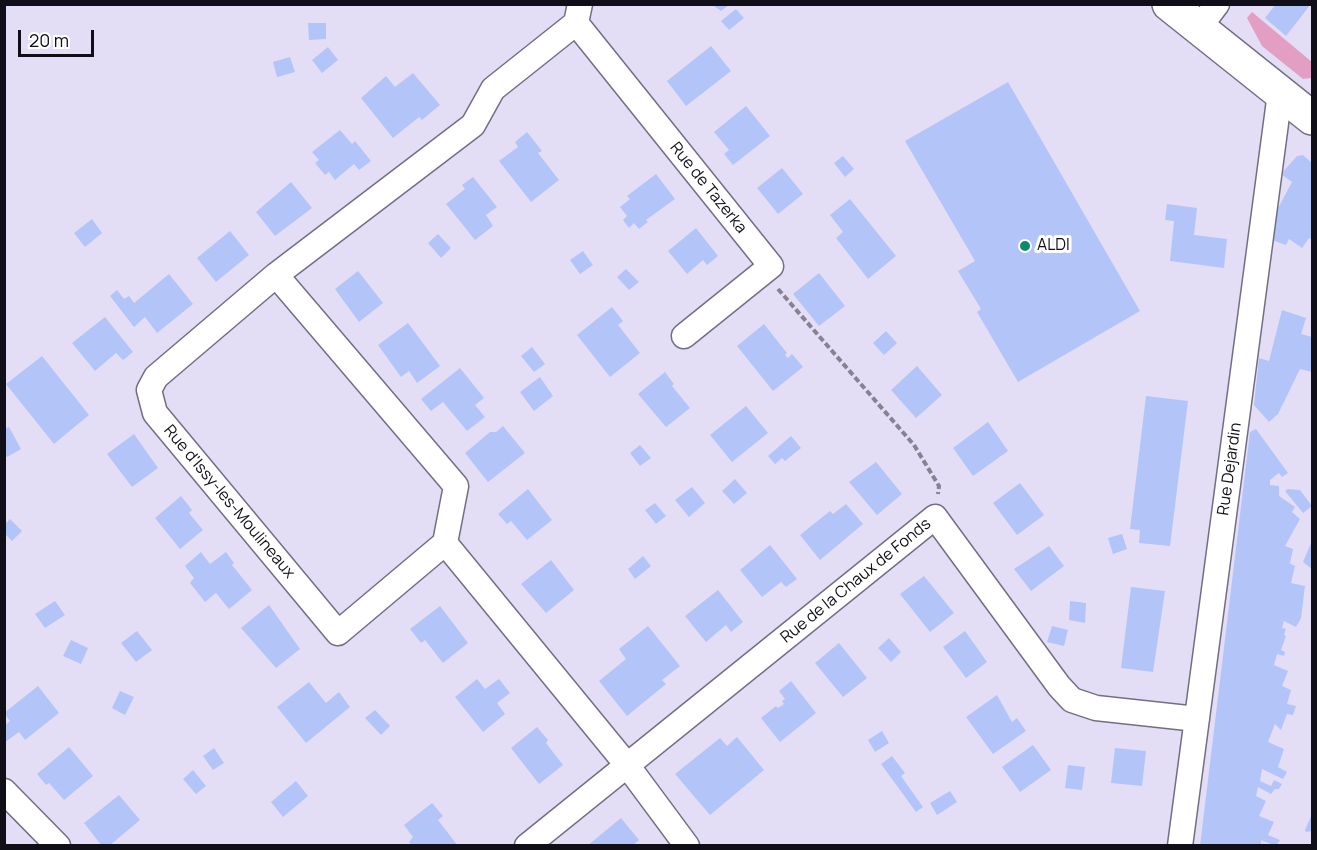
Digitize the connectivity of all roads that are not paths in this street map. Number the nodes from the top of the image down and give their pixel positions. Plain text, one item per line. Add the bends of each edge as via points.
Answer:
1 (1169, 4) edge
2 (578, 14) edge
3 (1207, 17) edge
4 (1280, 93) junction
5 (1312, 118) edge
6 (276, 275) junction
7 (684, 336) dead end
8 (445, 543) junction
9 (1197, 719) junction
10 (627, 765) junction
11 (4, 791) edge
12 (58, 846) edge
13 (527, 846) edge
14 (687, 846) edge
15 (1180, 846) edge

1 - 3 main road
2 - 6 street, Rue d'Issy-les-Moulineaux via 494,89 472,125
2 - 7 street, Rue de Tazerka via 771,266
3 - 4 main road
4 - 5 main road
4 - 9 street, Rue Dejardin
6 - 8 street via 456,486
6 - 8 street, Rue d'Issy-les-Moulineaux via 156,376 149,390 155,413 338,633
8 - 10 street
9 - 10 street, Rue de la Chaux de Fonds via 1096,708 1072,700 935,517
9 - 15 street, Rue Dejardin
10 - 13 street, Rue de la Chaux de Fonds
10 - 14 street
11 - 12 street

